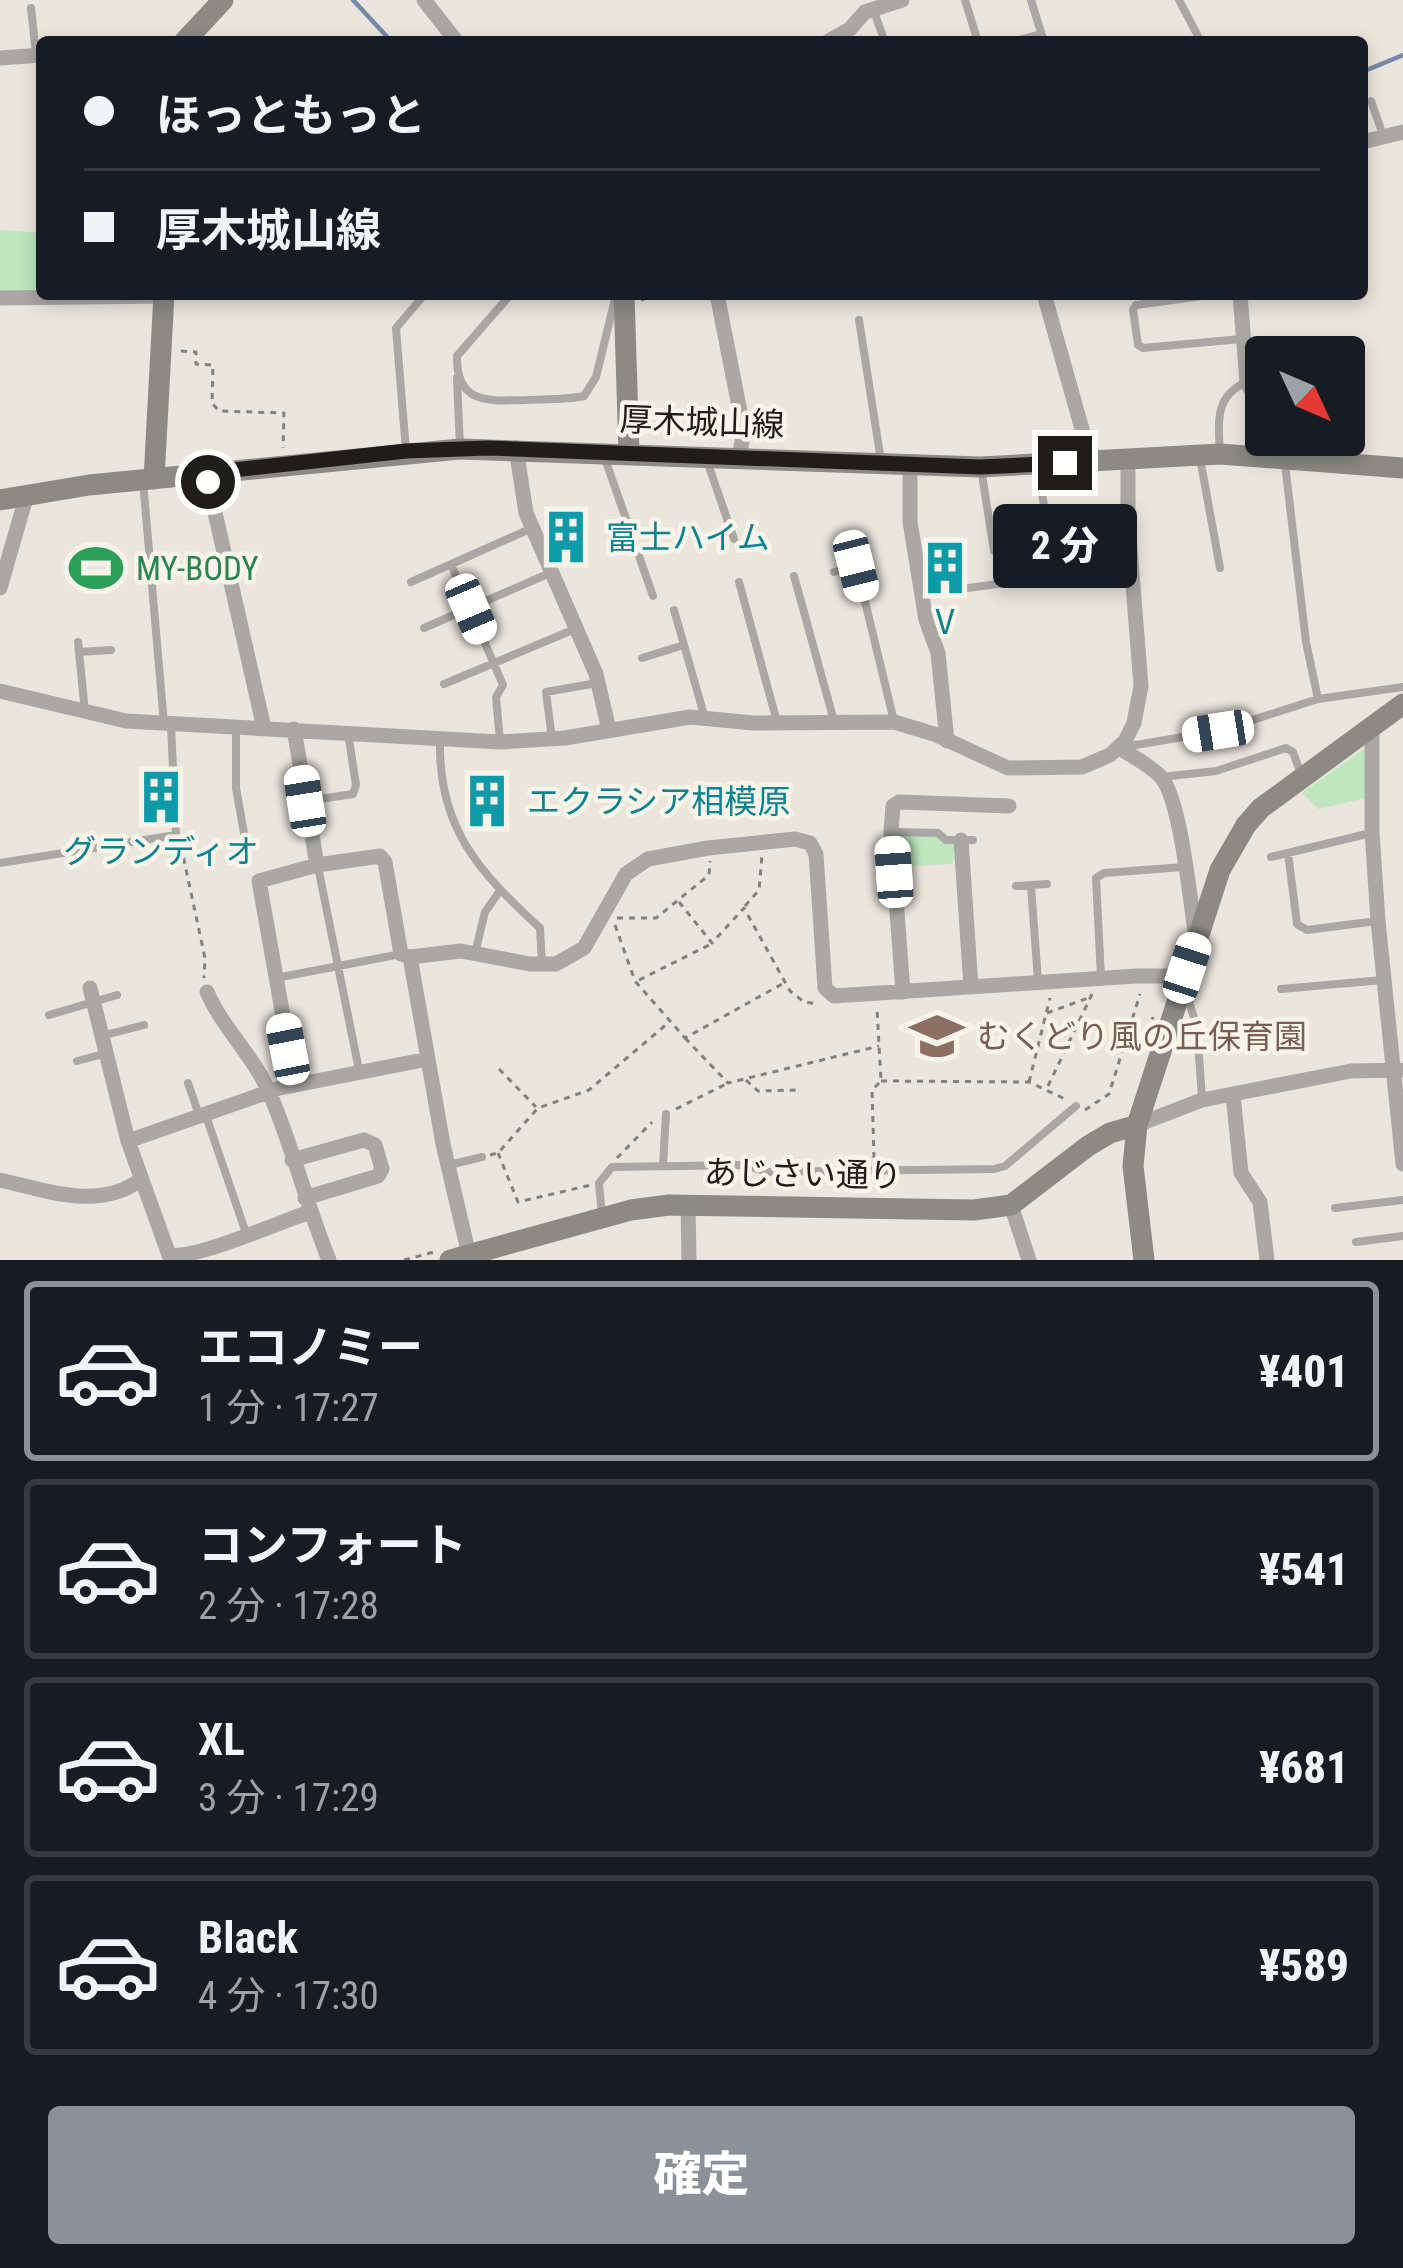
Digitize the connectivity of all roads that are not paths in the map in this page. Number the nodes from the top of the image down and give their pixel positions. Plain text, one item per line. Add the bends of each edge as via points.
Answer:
1 (424, 0) edge
2 (902, 0) edge
3 (965, 0) edge
4 (1031, 0) edge
5 (1180, 0) edge
6 (218, 1) edge
7 (31, 8) dead end
8 (873, 9) junction
9 (189, 36) edge
10 (452, 36) edge
11 (840, 36) edge
12 (883, 36) edge
13 (976, 36) edge
14 (1041, 36) edge
15 (1198, 36) edge
16 (36, 37) edge
17 (36, 55) edge
18 (0, 58) edge
19 (1371, 101) dead end
20 (1403, 132) edge
21 (1383, 136) junction
22 (1368, 140) edge
23 (36, 297) edge
24 (0, 298) edge
25 (164, 300) edge
26 (420, 300) edge
27 (505, 300) edge
28 (618, 300) edge
29 (620, 300) edge
30 (718, 300) edge
31 (1046, 300) edge
32 (1172, 300) edge
33 (1240, 300) edge
34 (859, 320) dead end
35 (1241, 339) junction
36 (1245, 368) edge
37 (457, 376) junction
38 (1245, 383) edge
39 (460, 448) junction
40 (516, 448) junction
41 (406, 451) junction
42 (604, 451) junction
43 (629, 452) junction
44 (1210, 455) junction
45 (706, 456) junction
46 (739, 457) junction
47 (1128, 457) junction
48 (1284, 457) junction
49 (1091, 461) junction
50 (881, 463) junction
51 (910, 465) junction
52 (1037, 466) junction
53 (980, 467) junction
54 (1403, 468) edge
55 (206, 473) junction
56 (149, 479) junction
57 (27, 494) junction
58 (0, 500) edge
59 (1047, 526) dead end
60 (532, 528) junction
61 (734, 539) dead end
62 (994, 551) dead end
63 (451, 564) junction
64 (1220, 568) dead end
65 (834, 572) dead end
66 (551, 573) junction
67 (1065, 575) dead end
68 (794, 576) dead end
69 (411, 582) dead end
70 (739, 582) dead end
71 (0, 587) edge
72 (922, 595) junction
73 (653, 596) dead end
74 (471, 609) junction
75 (674, 610) dead end
76 (424, 628) dead end
77 (576, 628) junction
78 (684, 645) junction
79 (111, 650) dead end
80 (642, 658) dead end
81 (494, 663) junction
82 (598, 683) junction
83 (444, 684) dead end
84 (1403, 687) edge
85 (0, 692) edge
86 (1318, 699) junction
87 (1403, 704) edge
88 (85, 713) junction
89 (704, 717) junction
90 (834, 722) junction
91 (894, 722) junction
92 (777, 723) junction
93 (167, 724) junction
94 (236, 727) junction
95 (264, 728) junction
96 (294, 729) junction
97 (609, 730) junction
98 (1372, 730) junction
99 (348, 731) junction
100 (440, 739) junction
101 (552, 739) junction
102 (947, 741) junction
103 (500, 742) junction
104 (1120, 748) junction
105 (1161, 777) junction
106 (1302, 778) junction
107 (305, 801) junction
108 (1002, 810) dead end
109 (891, 832) junction
110 (1372, 832) junction
111 (244, 833) dead end
112 (967, 840) joint
113 (1288, 853) junction
114 (1271, 856) dead end
115 (0, 863) edge
116 (317, 865) junction
117 (1185, 867) junction
118 (1046, 884) dead end
119 (1016, 886) dead end
120 (1031, 886) junction
121 (499, 892) junction
122 (1378, 921) junction
123 (1196, 940) junction
124 (475, 953) junction
125 (406, 956) junction
126 (542, 965) junction
127 (339, 966) junction
128 (274, 978) junction
129 (1384, 980) junction
130 (1098, 983) junction
131 (1182, 983) junction
132 (1045, 986) junction
133 (971, 987) junction
134 (1281, 989) dead end
135 (207, 992) road end
136 (903, 992) junction
137 (91, 995) junction
138 (117, 995) dead end
139 (49, 1016) dead end
140 (144, 1025) dead end
141 (100, 1036) junction
142 (104, 1054) junction
143 (428, 1059) junction
144 (77, 1060) dead end
145 (1398, 1069) edge
146 (359, 1072) junction
147 (188, 1083) dead end
148 (295, 1084) junction
149 (270, 1093) junction
150 (1233, 1095) junction
151 (1202, 1100) junction
152 (1076, 1106) road end
153 (666, 1114) dead end
154 (203, 1117) junction
155 (1137, 1125) junction
156 (128, 1141) junction
157 (482, 1157) road end
158 (292, 1160) junction
159 (448, 1165) junction
160 (1403, 1165) edge
161 (663, 1166) junction
162 (0, 1180) edge
163 (140, 1180) junction
164 (1403, 1200) edge
165 (307, 1205) junction
166 (688, 1205) junction
167 (1011, 1205) junction
168 (1335, 1208) dead end
169 (602, 1217) junction
170 (247, 1233) junction
171 (1403, 1236) edge
172 (1356, 1243) dead end
173 (504, 1253) edge
174 (452, 1256) edge
175 (329, 1260) edge
176 (689, 1260) edge
177 (1029, 1260) edge
178 (1144, 1260) edge
179 (1267, 1260) edge

1 - 10 street
2 - 8 street
3 - 13 lane
4 - 14 lane
5 - 15 lane
6 - 9 street
7 - 16 lane
8 - 11 street
8 - 12 lane
17 - 18 street
19 - 21 lane
20 - 21 street
21 - 22 street
23 - 24 street
25 - 56 street
26 - 41 lane via 397,328
27 - 37 lane via 463,345
28 - 37 lane via 584,395 487,401
29 - 43 street
30 - 46 street via 744,432
31 - 49 street
32 - 35 lane via 1136,305 1138,345
33 - 35 street
34 - 50 lane
35 - 36 street
37 - 39 lane
38 - 44 lane via 1219,406
39 - 40 street, 厚木城山線
39 - 41 street, 厚木城山線
40 - 42 street, 厚木城山線
40 - 60 street
41 - 55 street, 厚木城山線
42 - 43 street, 厚木城山線
42 - 73 lane
43 - 45 street, 厚木城山線
44 - 47 street, 厚木城山線
44 - 48 street, 厚木城山線
44 - 64 lane
45 - 46 street, 厚木城山線
45 - 61 lane
46 - 50 street, 厚木城山線
47 - 49 street, 厚木城山線
47 - 104 street via 1141,686
48 - 54 street, 厚木城山線
48 - 86 lane
49 - 52 street, 厚木城山線
50 - 51 street, 厚木城山線
51 - 53 street, 厚木城山線
51 - 72 street
52 - 53 street, 厚木城山線
52 - 59 lane
53 - 62 lane
55 - 56 street, 厚木城山線
55 - 95 street
56 - 57 street, 厚木城山線
56 - 93 lane
57 - 58 street, 厚木城山線
57 - 71 street
60 - 63 lane
60 - 66 street
63 - 69 lane
63 - 74 lane
65 - 91 lane via 855,561
66 - 74 lane
66 - 77 street
67 - 72 lane
68 - 90 lane
70 - 92 lane
72 - 102 street
74 - 76 lane
74 - 81 lane
75 - 78 lane
77 - 81 lane
77 - 82 street
78 - 80 lane
78 - 89 lane
79 - 88 lane via 78,647
81 - 83 lane
81 - 103 lane via 503,686 496,697
82 - 97 street
82 - 101 lane via 546,692
84 - 86 lane
85 - 88 street
86 - 104 lane via 1218,731
87 - 98 street
88 - 93 street
89 - 92 street
89 - 97 street
90 - 91 street
90 - 92 street
91 - 102 street
93 - 94 street
93 - 115 lane via 178,832 172,838
94 - 95 street
94 - 111 lane
95 - 96 street
96 - 99 street
96 - 107 street
97 - 101 street
98 - 106 street
98 - 110 street
99 - 100 street
99 - 107 lane via 353,794
100 - 103 street
100 - 121 lane via 442,795
101 - 103 street
102 - 104 street via 1025,770 1082,767
104 - 105 street
105 - 106 lane via 1216,771 1286,748
105 - 117 street
106 - 123 street via 1246,825 1220,869
107 - 116 street
108 - 109 street via 899,802
109 - 112 lane
109 - 136 street
110 - 113 lane
110 - 122 street
112 - 133 street
113 - 114 lane
113 - 122 lane via 1297,924 1307,930
116 - 125 street via 383,858
116 - 127 lane
116 - 128 street via 257,884
117 - 123 street
117 - 130 lane via 1096,878
118 - 120 lane
119 - 120 lane
120 - 132 lane
121 - 124 lane via 484,912
121 - 126 lane via 540,928
122 - 129 street
123 - 131 street
124 - 125 street
124 - 126 street
125 - 127 lane
125 - 143 street
126 - 136 street via 579,952 634,868 662,855 802,839 813,847 829,994
127 - 128 lane
127 - 146 lane
128 - 148 street
129 - 134 lane
129 - 145 street
130 - 131 street via 1171,976
130 - 132 street
131 - 151 lane via 1197,1028
131 - 155 street
132 - 133 street
133 - 136 street
135 - 149 street
137 - 138 lane
137 - 139 lane
137 - 141 street
140 - 141 lane
141 - 142 street
142 - 144 lane
142 - 156 street
143 - 146 street
143 - 159 street
145 - 150 street
145 - 160 street
146 - 148 street
147 - 154 lane
148 - 149 street
149 - 154 street
149 - 158 street
150 - 151 street
150 - 179 street via 1240,1173 1260,1202
151 - 155 street
152 - 161 lane via 994,1169
153 - 161 lane
154 - 156 street
154 - 170 lane
155 - 167 street via 1088,1146
155 - 178 street via 1133,1166
156 - 163 street
157 - 159 lane
158 - 165 street
158 - 165 street via 364,1140 375,1145 378,1176
159 - 174 street
161 - 169 lane via 612,1167 598,1183
162 - 163 street via 76,1196
163 - 170 street via 172,1257
164 - 168 lane
165 - 170 street
165 - 175 street
166 - 167 street, あじさい通り
166 - 169 street, あじさい通り
166 - 176 street
167 - 177 street
169 - 173 street, あじさい通り
171 - 172 lane
173 - 174 street, あじさい通り

